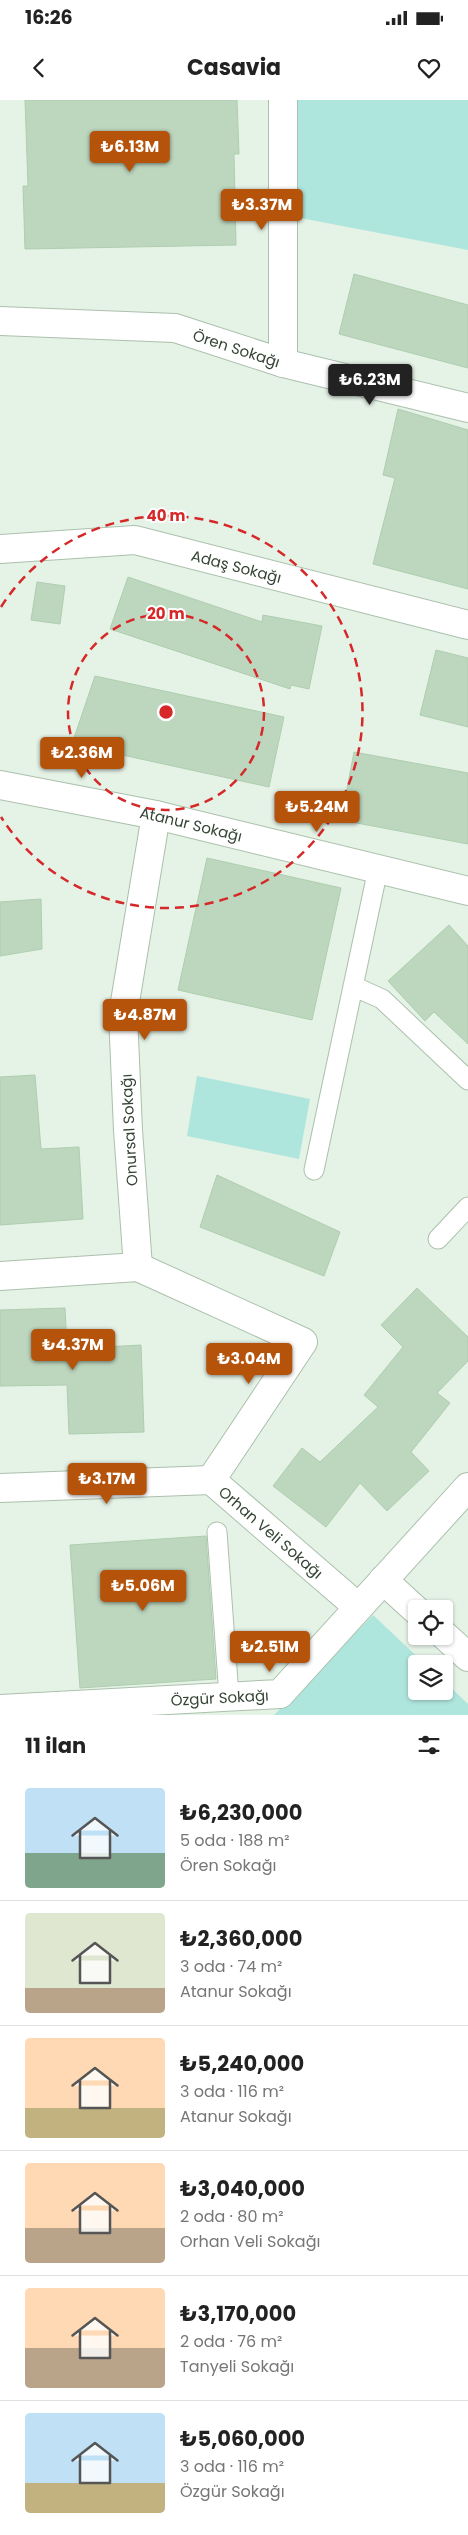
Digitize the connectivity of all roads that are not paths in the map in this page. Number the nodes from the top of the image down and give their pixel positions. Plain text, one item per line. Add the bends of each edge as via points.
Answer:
1 (283, 100) edge
2 (0, 321) edge
3 (283, 362) junction
4 (468, 408) edge
5 (0, 549) edge
6 (468, 625) edge
7 (0, 785) edge
8 (156, 815) junction
9 (378, 869) junction
10 (468, 891) edge
11 (353, 986) junction
12 (468, 1080) edge
13 (314, 1170) dead end
14 (468, 1206) edge
15 (438, 1239) dead end
16 (138, 1266) junction
17 (0, 1276) edge
18 (211, 1480) junction
19 (468, 1487) edge
20 (0, 1488) edge
21 (217, 1532) dead end
22 (383, 1580) junction
23 (408, 1603) edge
24 (358, 1607) junction
25 (453, 1643) edge
26 (468, 1657) edge
27 (229, 1696) junction
28 (0, 1709) edge

1 - 3 street
2 - 3 street, Ören Sokağı via 175,328
3 - 4 street, Ören Sokağı
5 - 6 street, Adaş Sokağı via 135,540
7 - 8 street, Atanur Sokağı
8 - 9 street, Atanur Sokağı
8 - 16 street, Onursal Sokağı via 123,1014
9 - 10 street, Atanur Sokağı
9 - 11 lane
11 - 12 lane via 382,999
11 - 13 lane
14 - 15 lane
16 - 17 street, Orhan Veli Sokağı
16 - 18 street, Orhan Veli Sokağı via 303,1342
18 - 20 street
18 - 24 street, Orhan Veli Sokağı
19 - 22 street, Özgür Sokağı
21 - 27 lane
22 - 23 street
22 - 24 street, Özgür Sokağı
24 - 27 street, Özgür Sokağı via 280,1694
25 - 26 street
27 - 28 street, Özgür Sokağı

